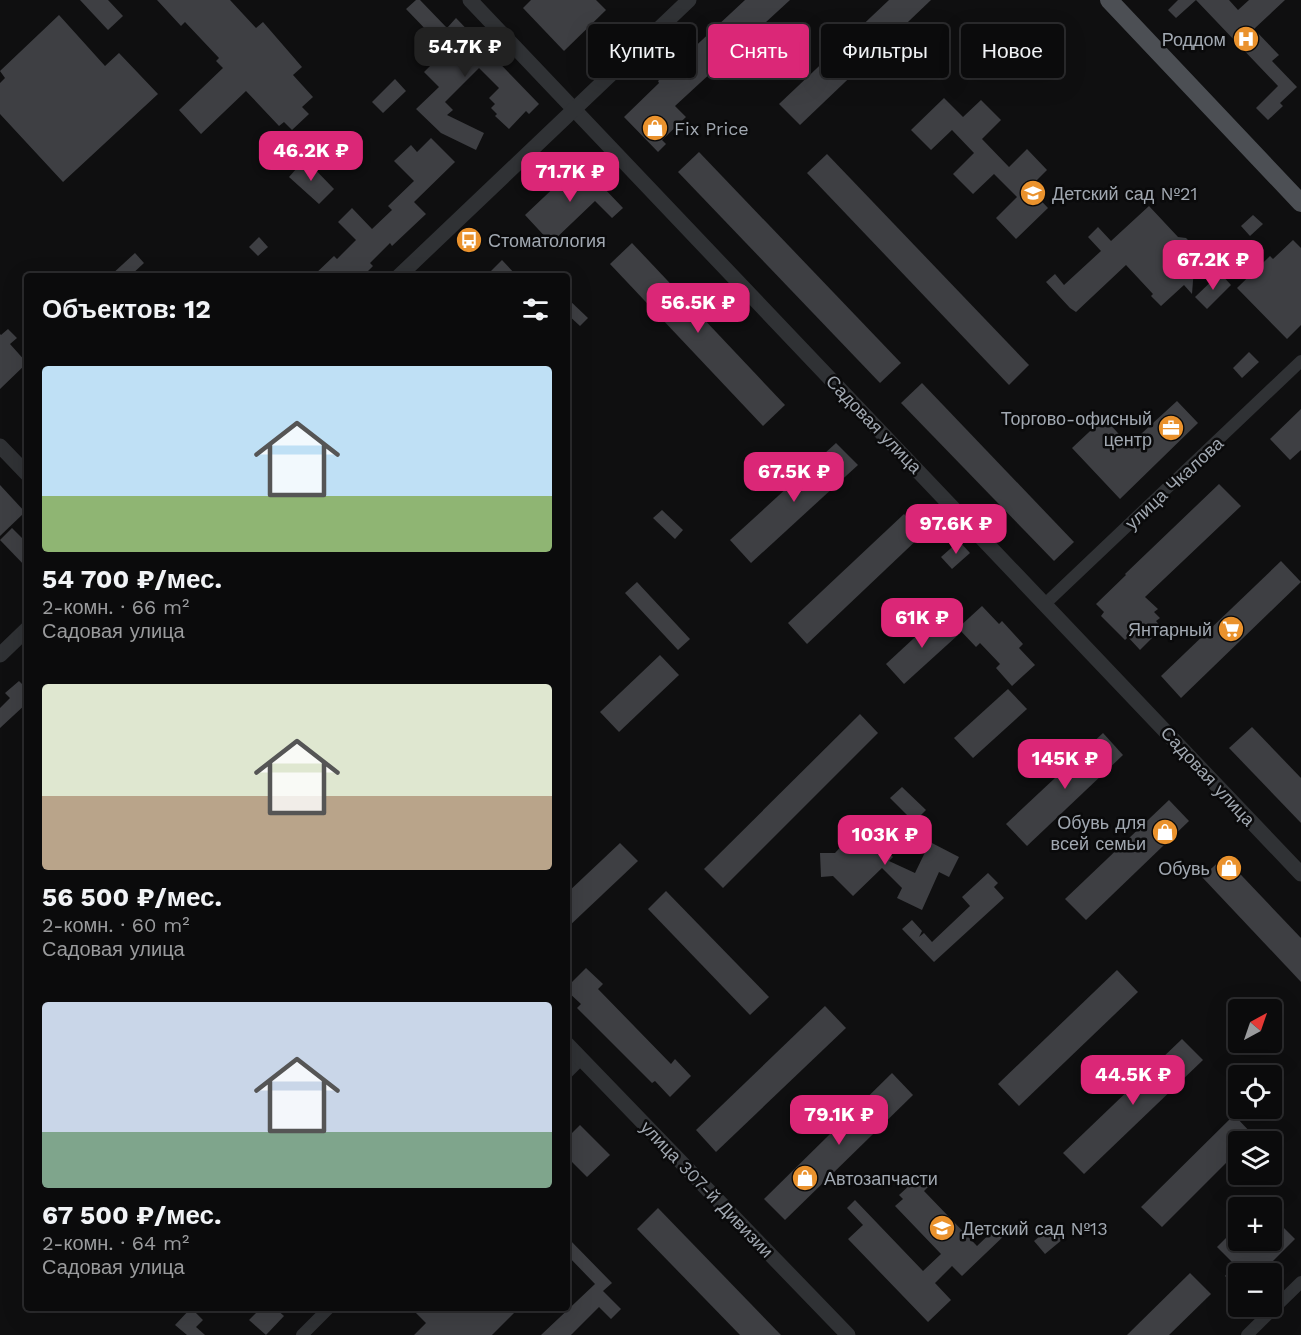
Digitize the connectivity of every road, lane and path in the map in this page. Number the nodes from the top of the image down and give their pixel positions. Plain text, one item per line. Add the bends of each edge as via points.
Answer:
1 (470, 0) edge
2 (689, 0) edge
3 (1109, 0) edge
4 (574, 110) junction
5 (1301, 202) edge
6 (402, 273) edge
7 (1301, 361) edge
8 (0, 446) edge
9 (24, 471) edge
10 (1045, 604) junction
11 (24, 632) edge
12 (0, 655) edge
13 (1301, 874) edge
14 (570, 1047) edge
15 (581, 1059) junction
16 (570, 1070) edge
17 (1301, 1282) edge
18 (326, 1311) edge
19 (302, 1335) edge
20 (848, 1335) edge
21 (1247, 1335) edge

1 - 4 street, Садовая улица
2 - 4 street
3 - 5 main road
4 - 6 street
4 - 10 street, Садовая улица
7 - 10 street, улица Чкалова
8 - 9 street
10 - 13 street, Садовая улица
11 - 12 street
14 - 15 street, улица 307-й Дивизии
15 - 16 street
15 - 20 street, улица 307-й Дивизии
17 - 21 street
18 - 19 street

